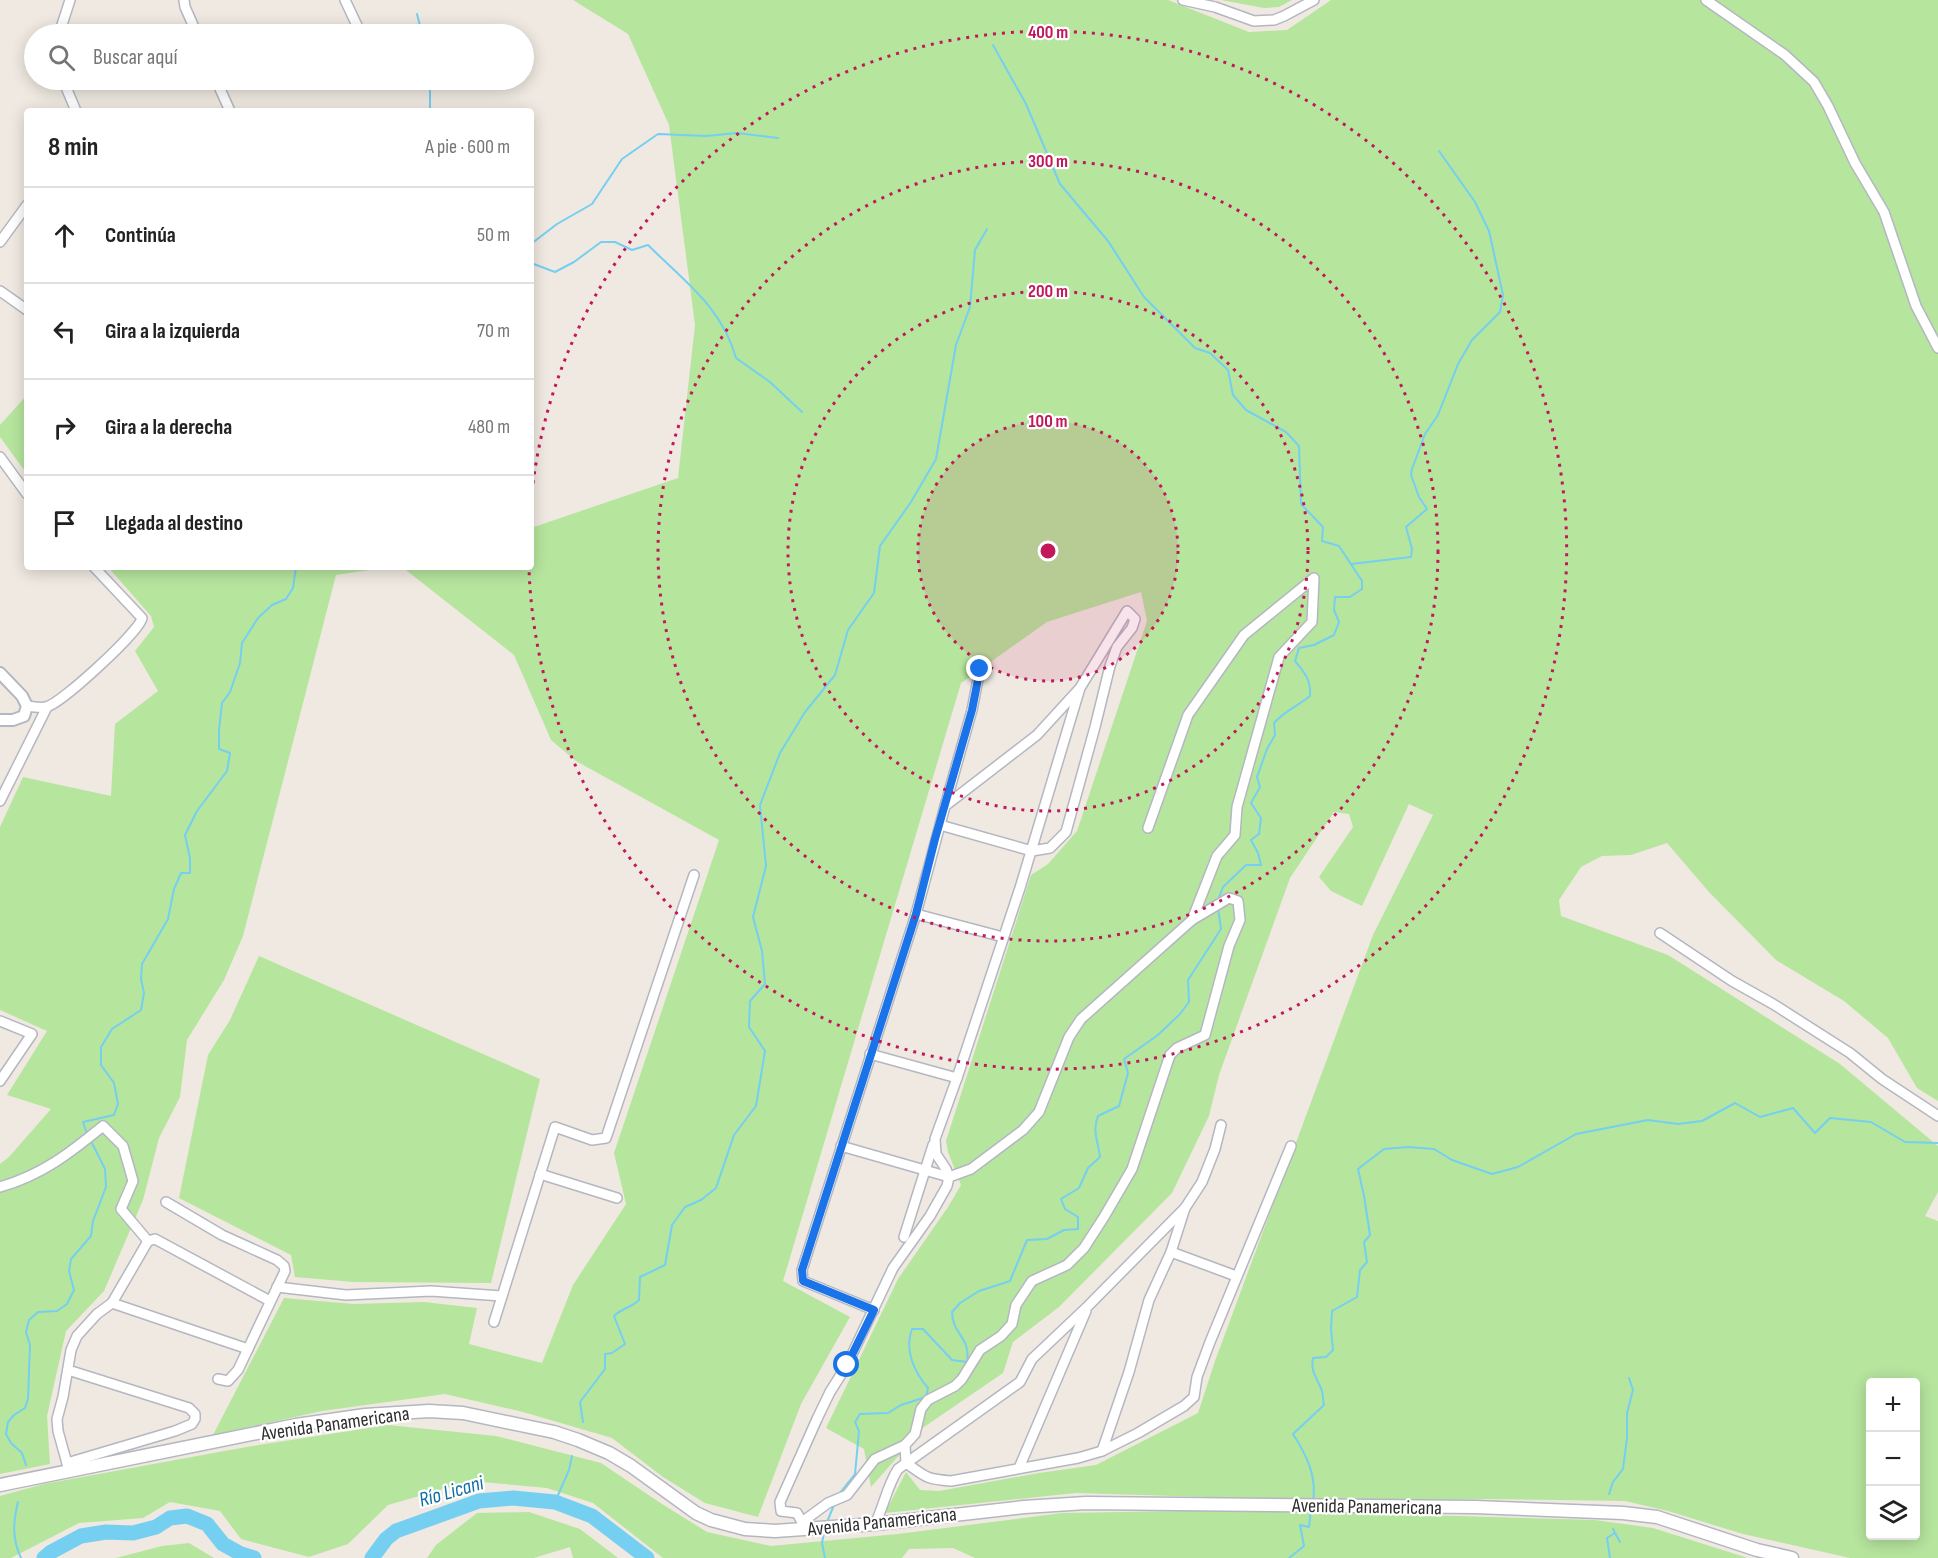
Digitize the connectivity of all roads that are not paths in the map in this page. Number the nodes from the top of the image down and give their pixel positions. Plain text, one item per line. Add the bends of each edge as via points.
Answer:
1 (70, 0) edge
2 (184, 0) edge
3 (345, 0) edge
4 (1183, 0) edge
5 (1314, 0) edge
6 (1706, 0) edge
7 (62, 24) edge
8 (193, 24) edge
9 (356, 24) edge
10 (67, 90) edge
11 (221, 90) edge
12 (75, 108) edge
13 (229, 108) edge
14 (24, 210) edge
15 (0, 242) edge
16 (0, 291) edge
17 (24, 307) edge
18 (1938, 348) edge
19 (0, 457) edge
20 (24, 490) edge
21 (97, 570) edge
22 (980, 669) dead end
23 (0, 674) edge
24 (1080, 688) junction
25 (27, 706) junction
26 (47, 707) junction
27 (0, 720) edge
28 (0, 801) edge
29 (945, 806) junction
30 (940, 825) junction
31 (1148, 828) dead end
32 (1032, 851) junction
33 (694, 875) dead end
34 (916, 914) junction
35 (1192, 920) junction
36 (1660, 933) dead end
37 (1003, 937) junction
38 (0, 1021) edge
39 (870, 1054) junction
40 (1, 1077) edge
41 (957, 1078) junction
42 (1938, 1116) edge
43 (1221, 1125) dead end
44 (935, 1140) junction
45 (841, 1146) junction
46 (1291, 1146) dead end
47 (926, 1170) junction
48 (540, 1174) junction
49 (949, 1177) junction
50 (0, 1187) edge
51 (617, 1198) dead end
52 (166, 1202) dead end
53 (1185, 1208) junction
54 (904, 1237) dead end
55 (148, 1241) junction
56 (1171, 1252) junction
57 (1236, 1276) junction
58 (277, 1287) junction
59 (502, 1296) junction
60 (270, 1301) junction
61 (112, 1303) junction
62 (1088, 1306) junction
63 (874, 1310) junction
64 (494, 1322) dead end
65 (248, 1349) junction
66 (68, 1370) junction
67 (219, 1380) dead end
68 (905, 1445) junction
69 (1102, 1451) junction
70 (906, 1463) junction
71 (68, 1467) junction
72 (1019, 1468) junction
73 (0, 1485) edge
74 (875, 1524) junction
75 (803, 1527) junction
76 (1792, 1558) edge

1 - 7 street
2 - 8 street
3 - 9 street
4 - 5 street via 1254,21 1274,20
6 - 18 street via 1785,55 1814,82 1884,212 1916,306
10 - 12 street
11 - 13 street
14 - 15 street
16 - 17 street
19 - 20 street
21 - 26 street via 141,618 141,623 68,694
22 - 29 street
23 - 25 street
24 - 29 street via 1037,735
24 - 32 street
24 - 32 street via 1127,610 1135,619 1110,666 1066,832 1050,848
25 - 26 street
25 - 27 street via 24,716
26 - 28 street
29 - 30 street
30 - 32 street
30 - 34 street
31 - 35 street via 1188,715 1244,635 1314,578 1312,622 1279,657 1237,807 1235,835 1217,856
32 - 37 street
33 - 48 street via 606,1138 592,1140 555,1127
34 - 37 street
34 - 39 street
35 - 49 street via 1081,1019 1069,1037 1039,1112 1023,1130 971,1169
35 - 68 street via 1228,898 1238,901 1240,920 1205,1035 1170,1055 1132,1170 1118,1196 1084,1248 1067,1265 1032,1281 1016,1305 1012,1324 980,1350 962,1379 928,1400 921,1409 915,1434
36 - 42 street via 1850,1053 1882,1080
37 - 41 street
38 - 40 street via 32,1034
39 - 41 street
39 - 45 street
41 - 44 street
43 - 53 street via 1202,1182
44 - 47 street
44 - 49 street via 936,1154
45 - 47 street
45 - 63 street via 801,1276 809,1285
46 - 57 street
47 - 49 street
47 - 54 street
48 - 51 street
48 - 59 street
49 - 63 street via 941,1198 893,1268
50 - 55 street via 61,1161 103,1126 123,1146 133,1181 121,1209
52 - 58 street via 222,1235 277,1260 285,1271
53 - 56 street
53 - 62 street
55 - 60 street via 154,1239
55 - 61 street
56 - 57 street
56 - 69 street via 1149,1300
57 - 69 street via 1197,1377 1194,1396 1166,1417
58 - 59 street via 346,1294 431,1291
58 - 60 street
59 - 64 street
60 - 65 street
61 - 65 street
61 - 66 street via 78,1336
62 - 70 street via 1032,1359 1020,1382
62 - 72 street
63 - 75 street via 826,1401 780,1502 781,1511 797,1513
65 - 67 street via 233,1377
66 - 71 street via 57,1419
66 - 71 street via 189,1408 195,1419 175,1431
68 - 70 street
68 - 75 street via 875,1459 847,1495 828,1503
69 - 72 street
70 - 72 street via 931,1480 951,1481
70 - 74 street via 890,1482
71 - 73 main road, Avenida Panamericana
71 - 75 main road, Avenida Panamericana via 296,1425 400,1412 463,1413 578,1440 623,1462 696,1513 720,1523 759,1531
74 - 75 main road, Avenida Panamericana
74 - 76 main road, Avenida Panamericana via 1086,1503 1475,1507 1658,1517

